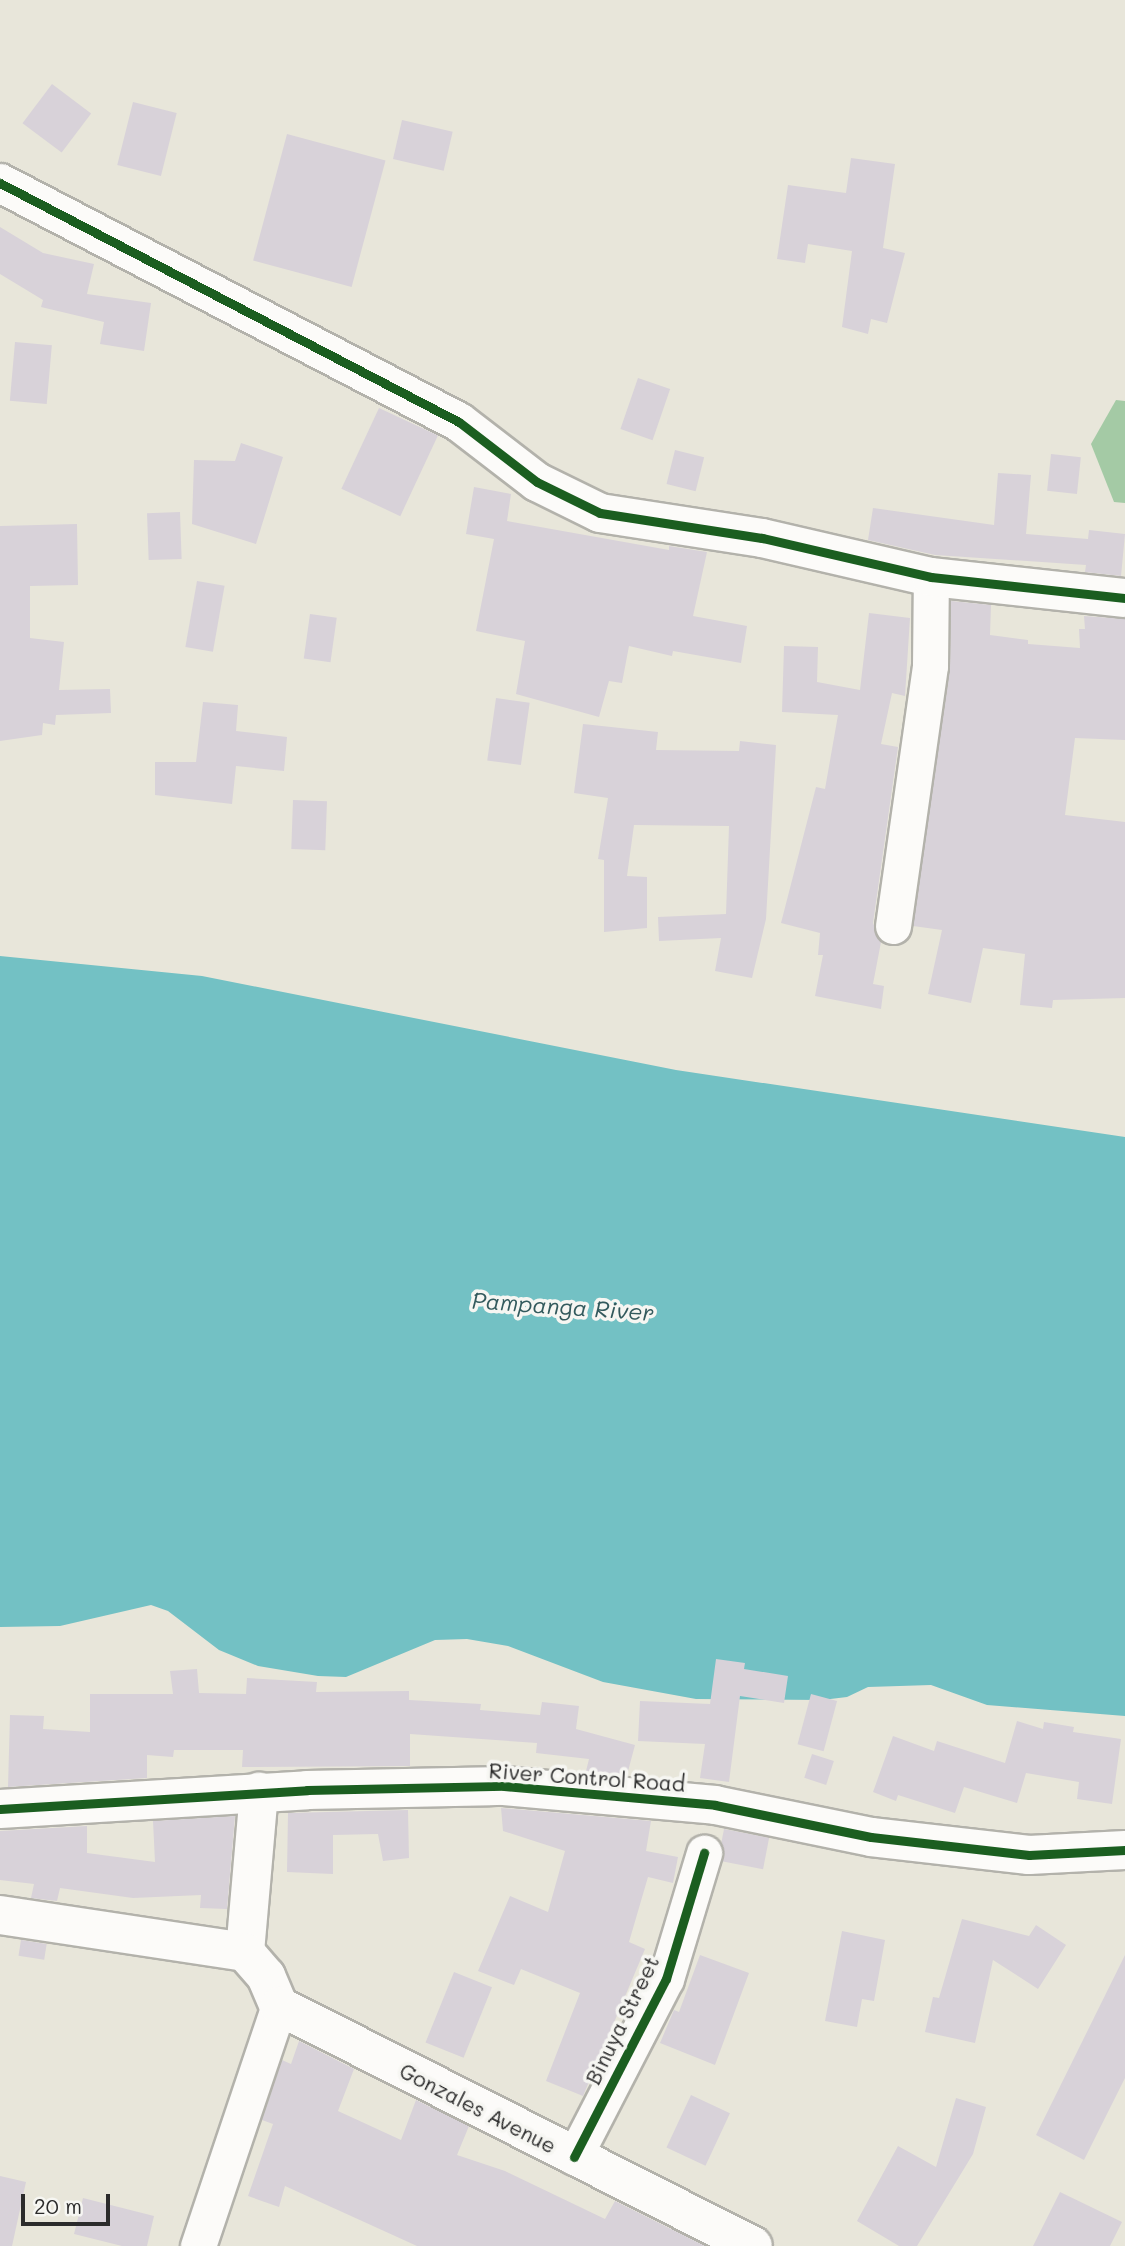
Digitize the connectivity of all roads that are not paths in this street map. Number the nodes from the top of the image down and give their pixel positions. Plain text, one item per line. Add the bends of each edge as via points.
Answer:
1 (0, 183) edge
2 (931, 577) junction
3 (1125, 598) edge
4 (893, 926) dead end
5 (259, 1793) junction
6 (0, 1809) edge
7 (1125, 1850) edge
8 (704, 1853) dead end
9 (0, 1915) edge
10 (245, 1952) junction
11 (279, 2006) junction
12 (574, 2157) junction
13 (198, 2246) edge
14 (753, 2246) edge

1 - 2 street via 459,422 537,482 600,513 762,538
2 - 3 street
2 - 4 street via 930,666
5 - 6 street, River Control Road
5 - 7 street, River Control Road via 504,1786 715,1805 871,1837 1029,1855
5 - 10 street
8 - 12 street, Binuya Street via 666,1979
9 - 10 street
10 - 11 street via 266,1976
11 - 12 street, Gonzales Avenue
11 - 13 street
12 - 14 street, Gonzales Avenue

